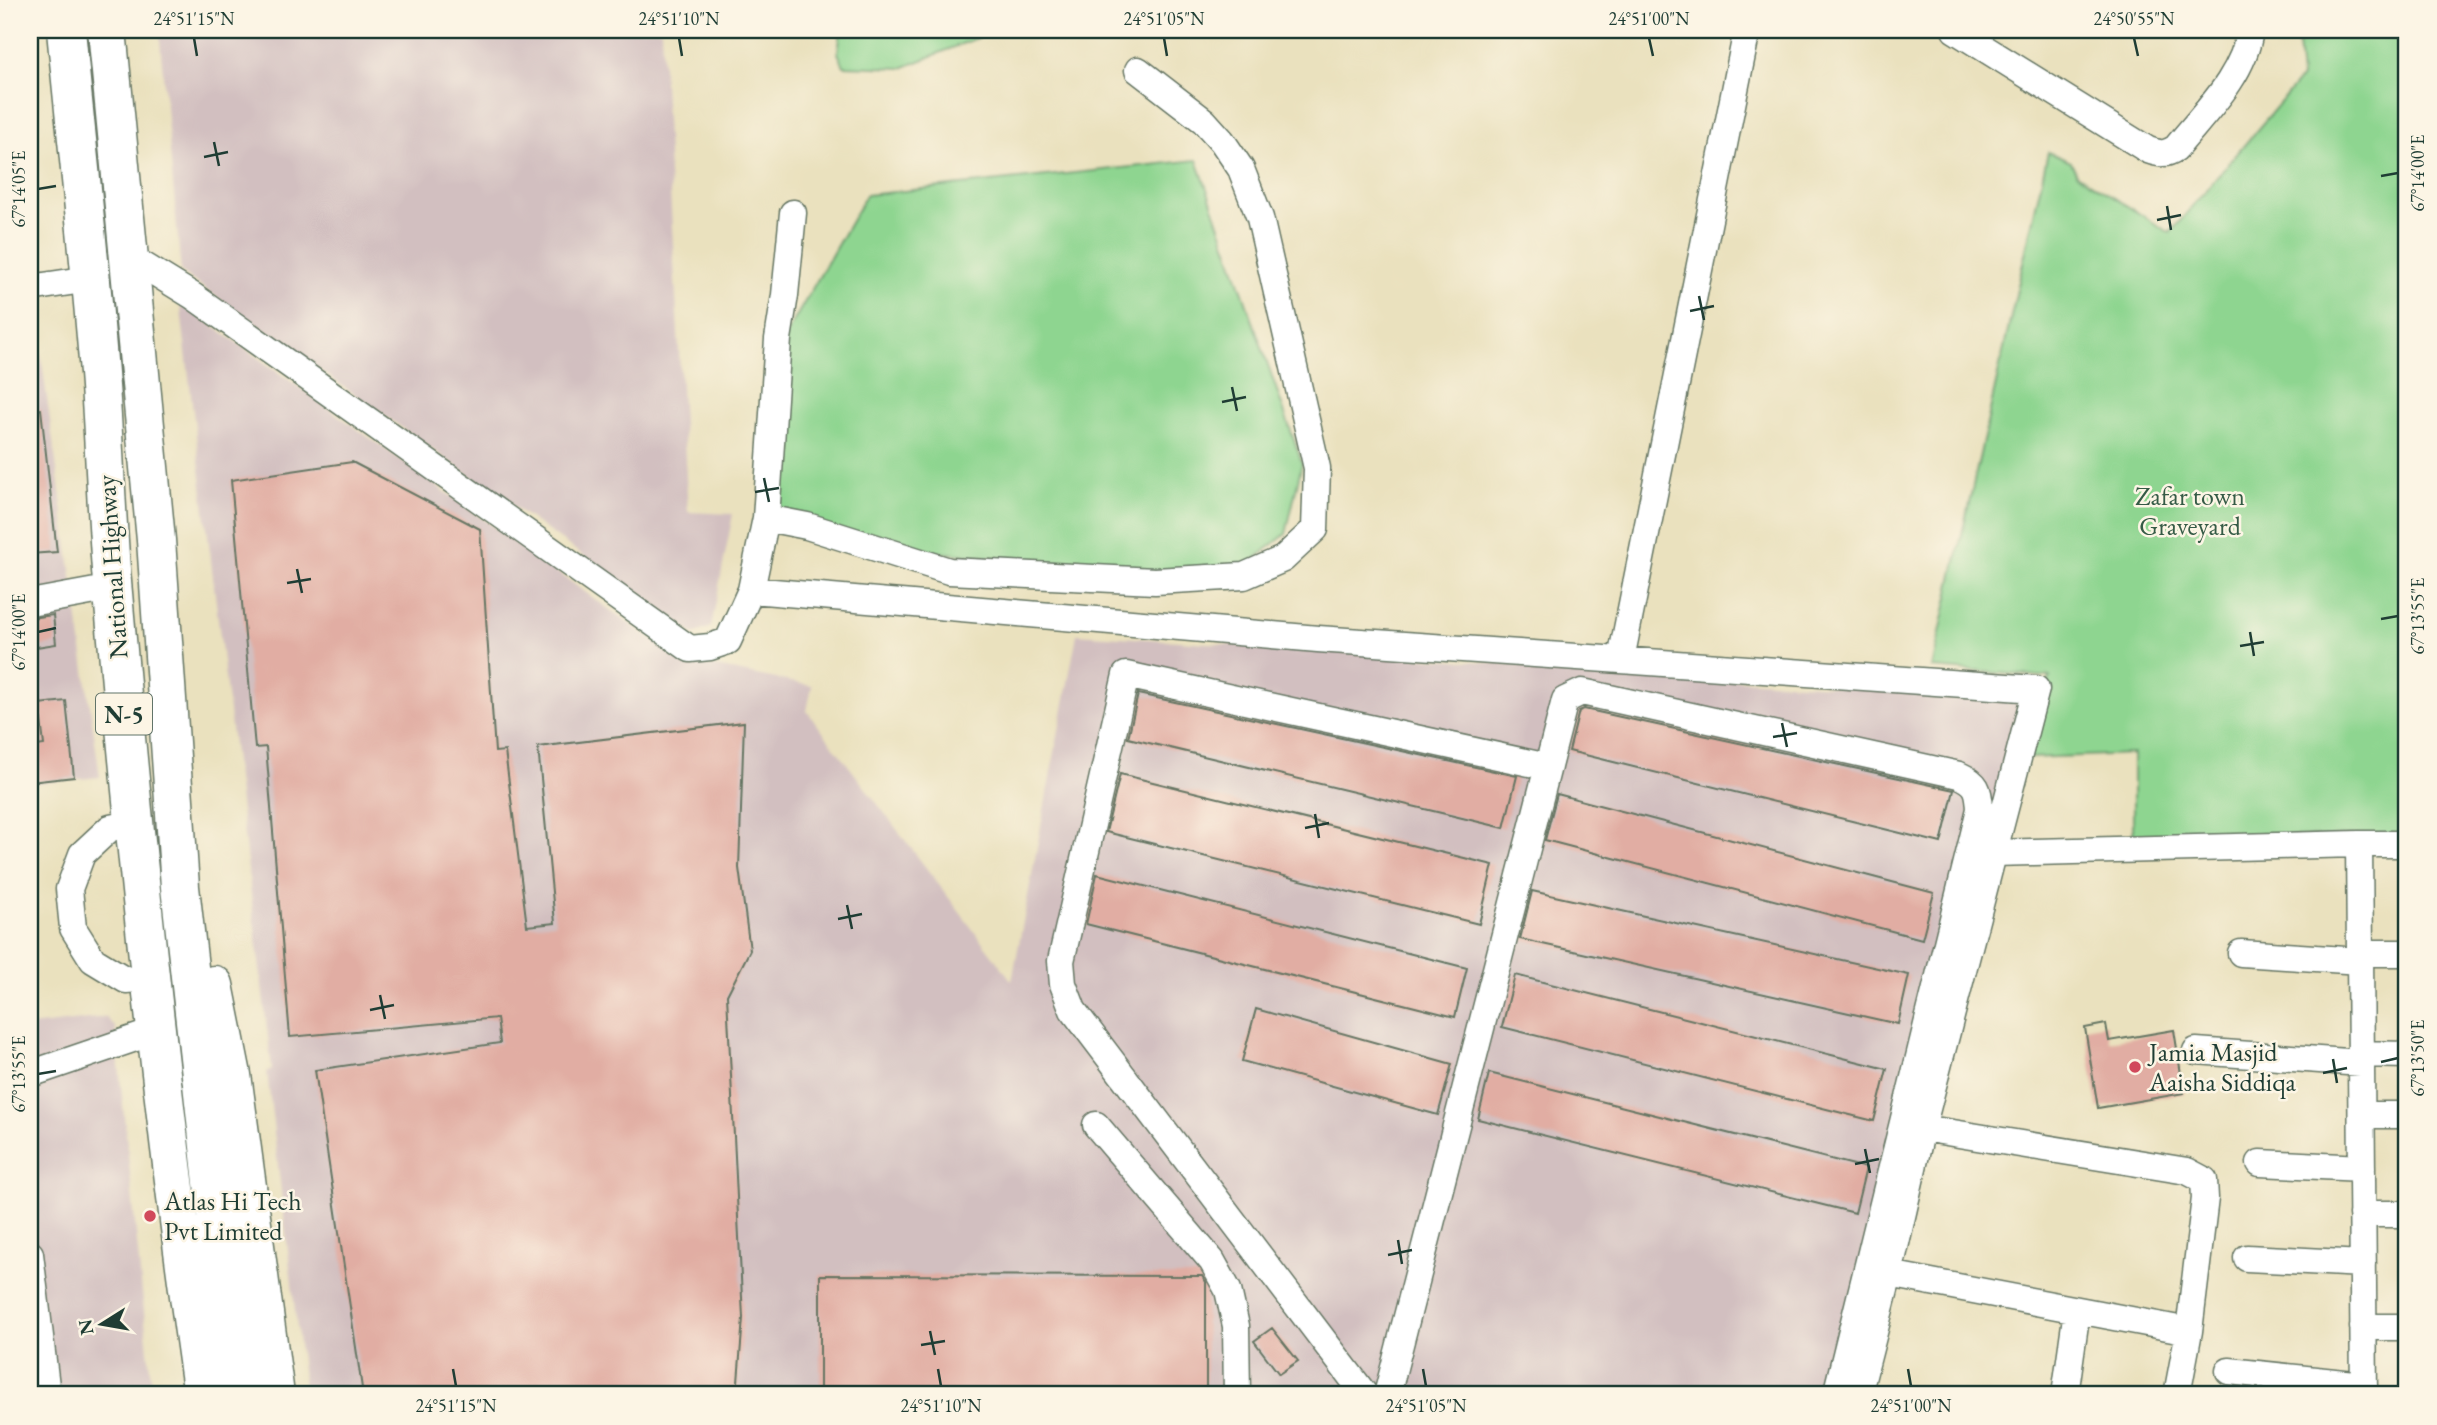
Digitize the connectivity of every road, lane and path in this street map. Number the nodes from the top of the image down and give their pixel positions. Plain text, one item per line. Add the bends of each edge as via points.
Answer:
1 (66, 30) edge
2 (107, 30) edge
3 (1747, 30) edge
4 (1955, 30) edge
5 (2250, 30) edge
6 (1138, 70) dead end
7 (793, 213) dead end
8 (128, 256) junction
9 (90, 279) junction
10 (30, 288) edge
11 (766, 518) junction
12 (112, 588) junction
13 (751, 590) junction
14 (30, 603) edge
15 (1621, 659) junction
16 (1548, 767) junction
17 (135, 823) junction
18 (2359, 844) junction
19 (2407, 844) edge
20 (1993, 853) junction
21 (180, 887) junction
22 (2241, 953) dead end
23 (2407, 953) edge
24 (2360, 957) junction
25 (152, 978) junction
26 (156, 1031) junction
27 (2196, 1051) dead end
28 (2407, 1055) edge
29 (2361, 1059) junction
30 (30, 1074) edge
31 (2362, 1115) junction
32 (2407, 1115) edge
33 (1096, 1125) dead end
34 (1922, 1128) junction
35 (2260, 1163) dead end
36 (2362, 1168) junction
37 (2362, 1214) junction
38 (2407, 1214) edge
39 (30, 1254) edge
40 (2247, 1258) dead end
41 (2363, 1264) junction
42 (1889, 1274) junction
43 (2077, 1310) junction
44 (2407, 1327) edge
45 (2363, 1328) junction
46 (2189, 1331) junction
47 (2229, 1371) dead end
48 (2364, 1390) edge
49 (47, 1394) edge
50 (203, 1395) edge
51 (240, 1395) edge
52 (275, 1395) edge
53 (1237, 1395) edge
54 (1365, 1395) edge
55 (1387, 1395) edge
56 (1836, 1395) edge
57 (1858, 1395) edge
58 (2066, 1395) edge
59 (2177, 1395) edge

1 - 9 highway, National Highway / N-5
2 - 8 highway, National Highway / N-5
3 - 15 street
4 - 5 street via 2159,154 2176,148 2236,72
6 - 11 street via 1223,141 1241,169 1260,218 1317,468 1315,529 1283,559 1244,576 1155,581 949,570
7 - 11 street via 778,339
8 - 13 street via 193,296 690,649 728,641
8 - 21 highway, National Highway / N-5 via 156,540
9 - 10 street
9 - 12 highway, National Highway / N-5
11 - 13 street
12 - 14 street
12 - 17 highway, National Highway / N-5
13 - 15 street via 1318,639
15 - 20 street via 2036,689
16 - 54 street via 1126,675 1061,961 1063,984 1073,1010
16 - 55 street
16 - 56 street via 1565,700 1582,692 1959,775 1974,781 1979,790 1980,808
17 - 25 highway, National Highway / N-5
17 - 25 street via 110,828 82,854 69,890 73,928 93,960 126,980
18 - 19 street
18 - 20 street
18 - 24 street
20 - 34 street
21 - 51 highway, National Highway / N-5
21 - 52 highway via 213,981 232,1076
22 - 24 street
23 - 24 street
24 - 29 street
25 - 26 highway, National Highway / N-5
26 - 30 street
26 - 50 highway, National Highway / N-5
27 - 29 street
28 - 29 street
29 - 31 street
31 - 32 street
31 - 36 street
33 - 53 street via 1212,1261 1228,1290 1237,1326
34 - 42 street
34 - 46 street via 2188,1171 2204,1180
35 - 36 street
36 - 37 street
37 - 38 street
37 - 41 street
39 - 49 street
40 - 41 street
41 - 45 street
42 - 43 street
42 - 57 street
43 - 46 street
43 - 58 street
44 - 45 street
45 - 48 street
46 - 59 street
47 - 48 street

